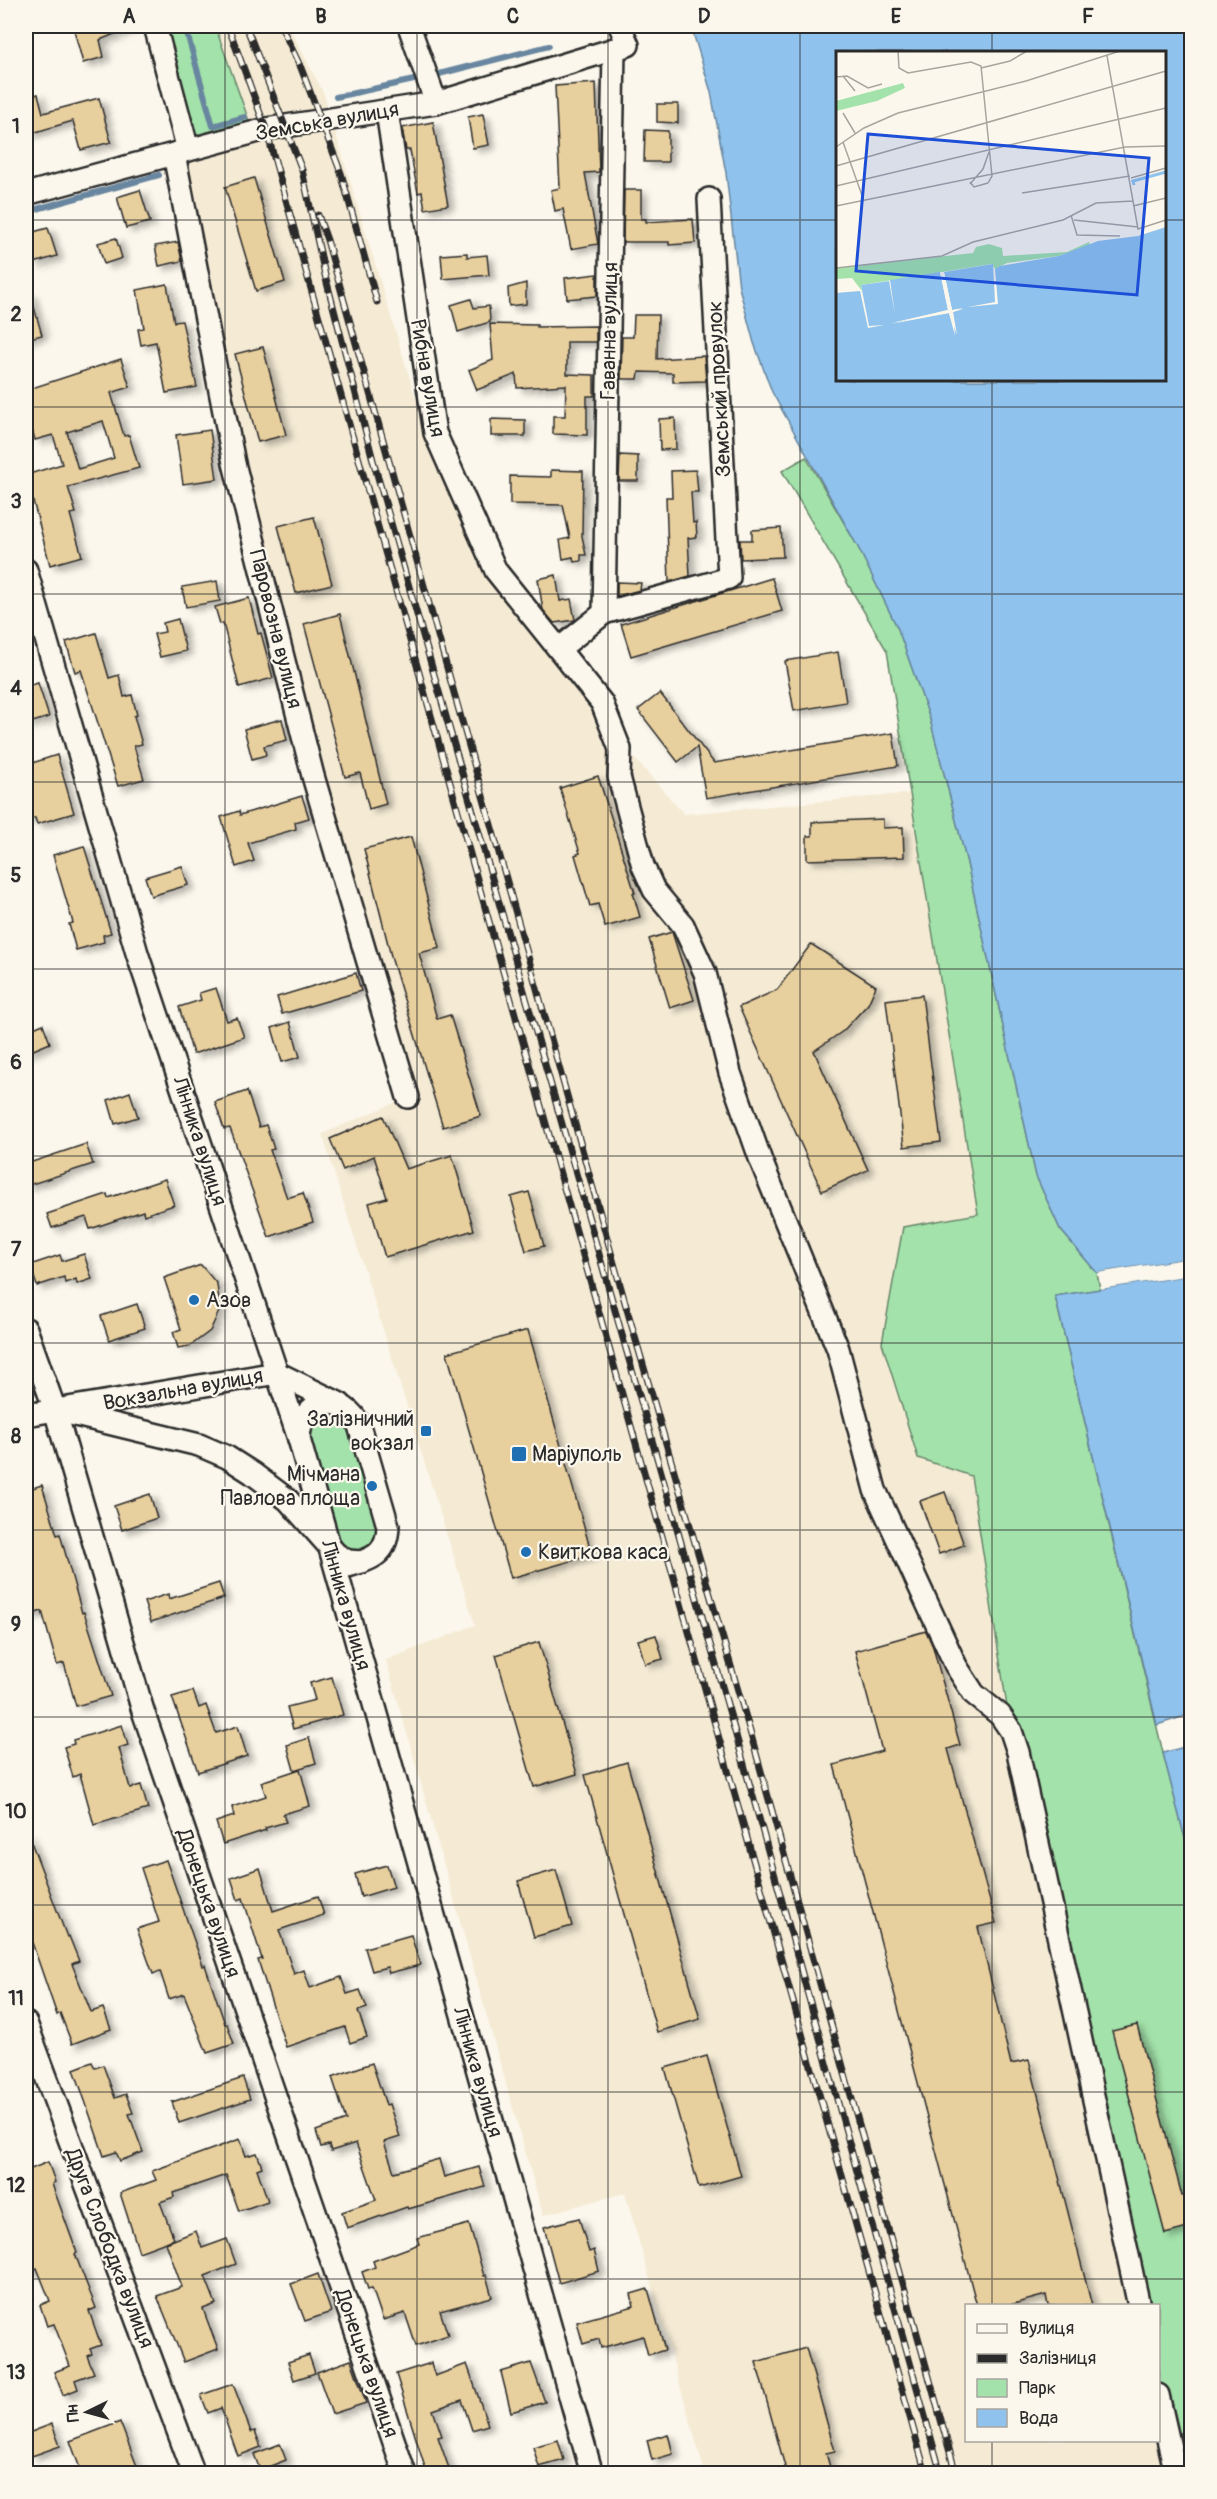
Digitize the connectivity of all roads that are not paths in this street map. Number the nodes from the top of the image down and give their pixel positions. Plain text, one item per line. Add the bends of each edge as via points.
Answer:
1 (155, 26) edge
2 (409, 26) edge
3 (620, 26) edge
4 (621, 47) junction
5 (436, 103) junction
6 (387, 111) junction
7 (181, 152) junction
8 (26, 194) edge
9 (709, 199) dead end
10 (26, 570) edge
11 (604, 613) junction
12 (559, 649) junction
13 (408, 1097) dead end
14 (26, 1329) edge
15 (277, 1373) junction
16 (340, 1404) junction
17 (55, 1410) junction
18 (26, 1415) edge
19 (299, 1439) junction
20 (328, 1543) junction
21 (362, 1562) junction
22 (336, 1570) junction
23 (26, 2023) edge
24 (1139, 2304) edge
25 (1160, 2405) edge
26 (194, 2474) edge
27 (405, 2474) edge
28 (592, 2474) edge
29 (1176, 2474) edge

1 - 7 street, Паровозна вулиця
2 - 5 street
3 - 4 street, Гаванна вулиця
4 - 5 street, Земська вулиця
4 - 11 street, Гаванна вулиця
5 - 6 street, Земська вулиця
6 - 7 street, Земська вулиця via 267,129
6 - 12 street, Рибна вулиця via 435,433 496,571
7 - 8 street, Земська вулиця
7 - 13 street, Паровозна вулиця via 237,475 313,776
9 - 11 street, Земський провулок via 729,578
10 - 15 street, Лінника вулиця via 137,954
11 - 12 street
12 - 24 street, Рибна вулиця via 607,713 620,749 621,786 643,866 654,890 683,925 705,973 730,1073 761,1161 838,1349 875,1490 956,1666 974,1694 1000,1715 1011,1731
14 - 17 street, Донецька вулиця
15 - 16 street, Вокзальна вулиця
15 - 17 street, Вокзальна вулиця
15 - 19 street, Лінника вулиця
16 - 19 street via 327,1402 305,1414 299,1426
16 - 21 street via 358,1422 388,1526 383,1549
17 - 18 street, Вокзальна вулиця
17 - 20 street, Вокзальна вулиця via 199,1445 227,1457 288,1500
17 - 27 street, Донецька вулиця via 143,1711
19 - 20 street, Лінника вулиця
20 - 21 street, Вокзальна вулиця via 348,1561
20 - 22 street, Лінника вулиця
21 - 22 street
22 - 28 street, Лінника вулиця
23 - 26 street, Друга Слободка вулиця
25 - 29 street

